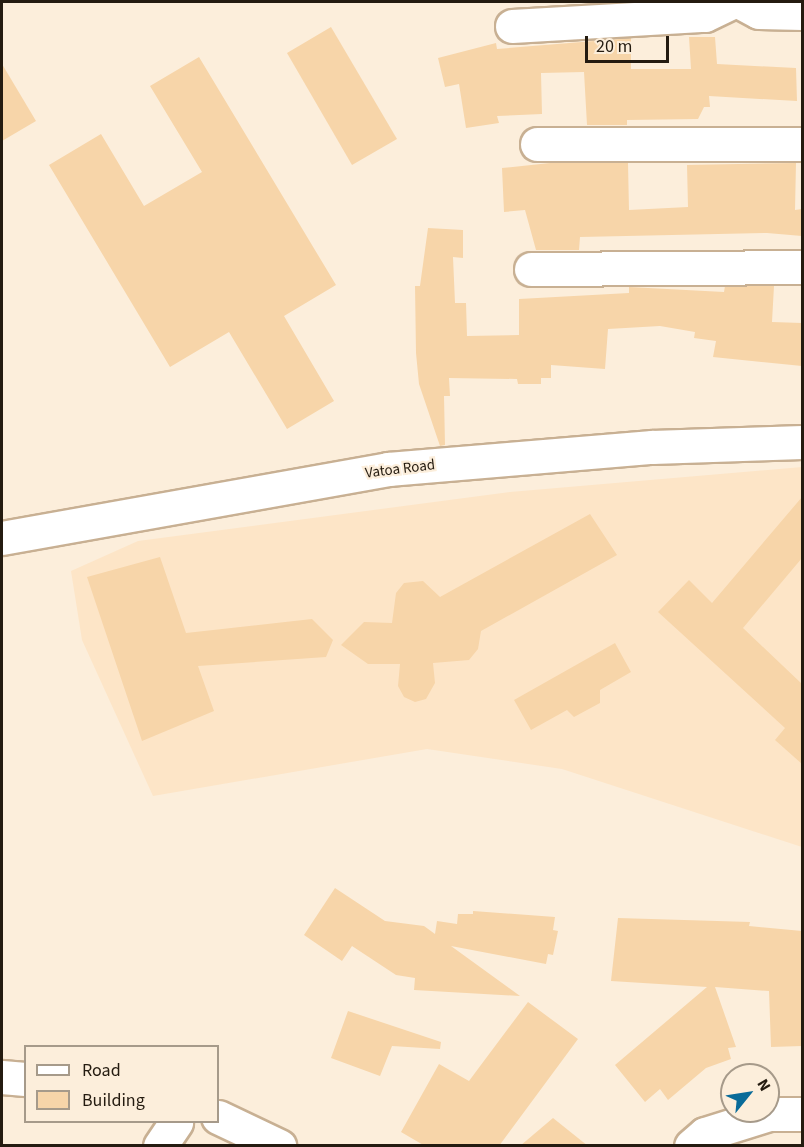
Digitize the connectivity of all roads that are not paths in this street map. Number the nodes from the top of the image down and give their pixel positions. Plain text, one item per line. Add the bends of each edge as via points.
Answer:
1 (732, 2) edge
2 (740, 2) edge
3 (802, 13) edge
4 (512, 26) dead end
5 (537, 144) dead end
6 (802, 144) edge
7 (802, 267) edge
8 (531, 269) dead end
9 (802, 442) edge
10 (2, 538) edge
11 (2, 1077) edge
12 (24, 1078) edge
13 (802, 1114) edge
14 (219, 1117) edge
15 (175, 1123) edge
16 (160, 1146) edge
17 (279, 1146) edge
18 (691, 1146) edge

1 - 4 street via 705,15
2 - 3 street via 759,12
5 - 6 street
7 - 8 street
9 - 10 street, Vatoa Road via 652,447 388,469
11 - 12 street
13 - 18 street via 769,1114 705,1134
14 - 17 street
15 - 16 street

